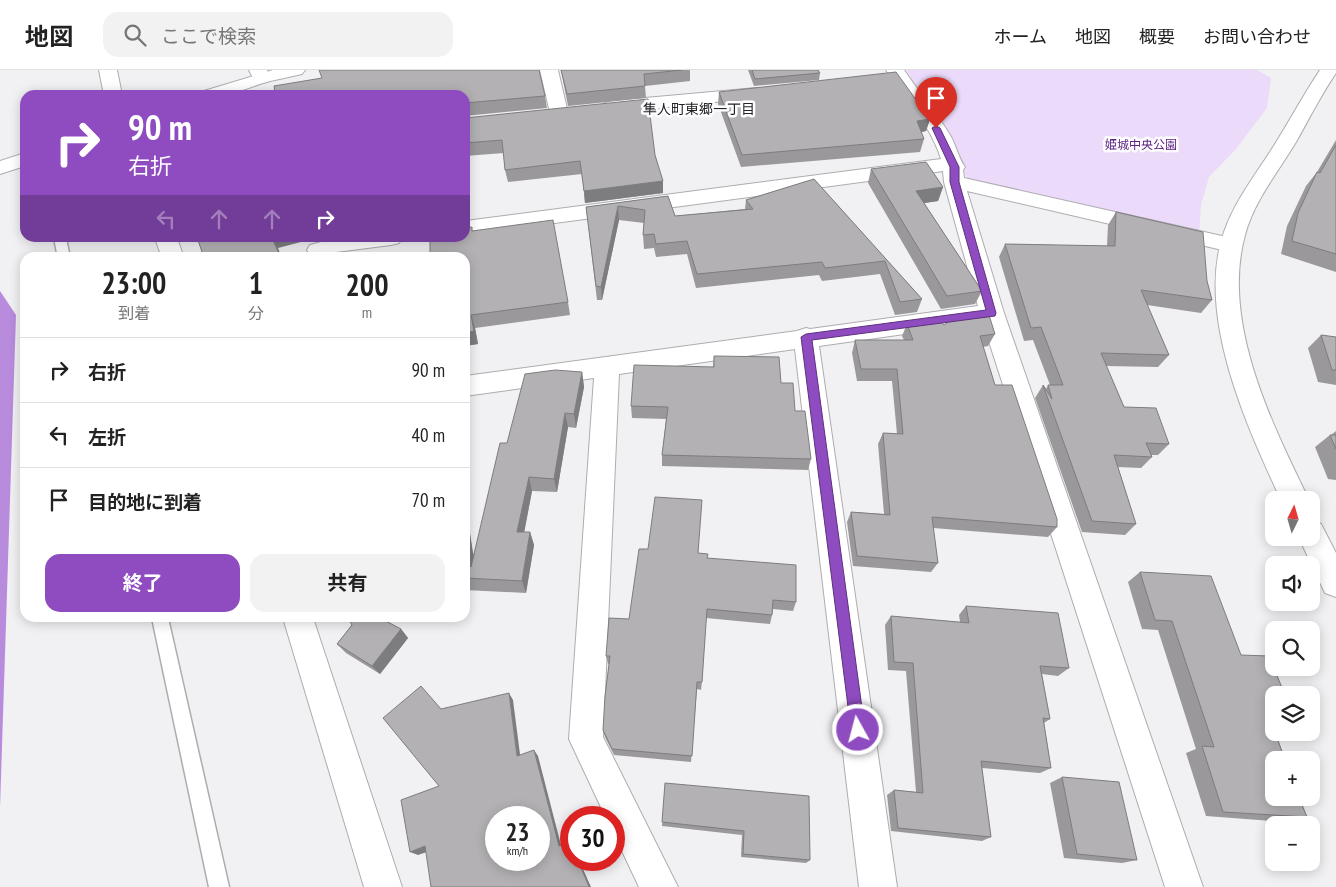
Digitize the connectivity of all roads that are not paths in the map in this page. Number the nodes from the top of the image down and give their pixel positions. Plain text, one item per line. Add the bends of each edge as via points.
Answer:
1 (108, 70) edge
2 (296, 70) edge
3 (549, 70) edge
4 (1327, 72) edge
5 (260, 74) edge
6 (892, 75) edge
7 (112, 90) edge
8 (222, 90) edge
9 (774, 91) edge
10 (598, 109) edge
11 (579, 111) edge
12 (559, 112) junction
13 (540, 115) edge
14 (20, 161) edge
15 (0, 168) edge
16 (954, 174) junction
17 (470, 227) edge
18 (360, 242) edge
19 (1232, 245) junction
20 (317, 248) edge
21 (992, 313) junction
22 (806, 337) junction
23 (607, 367) junction
24 (470, 385) edge
25 (1290, 491) edge
26 (1318, 546) edge
27 (1336, 583) edge
28 (161, 622) edge
29 (299, 622) edge
30 (219, 887) edge
31 (384, 887) edge
32 (659, 887) edge
33 (878, 887) edge
34 (1184, 887) edge

1 - 7 street
2 - 5 street
3 - 12 street
4 - 19 street via 1242,216
5 - 8 street
6 - 16 street via 933,122
9 - 10 street
11 - 12 street
12 - 13 street
14 - 15 street
16 - 17 street via 950,164
16 - 19 street
16 - 21 street
18 - 20 street
19 - 25 street via 1229,321 1241,374
21 - 22 street
21 - 34 street
22 - 23 street
22 - 33 street
23 - 24 street
23 - 32 street via 586,739
26 - 27 street
28 - 30 lane
29 - 31 street

